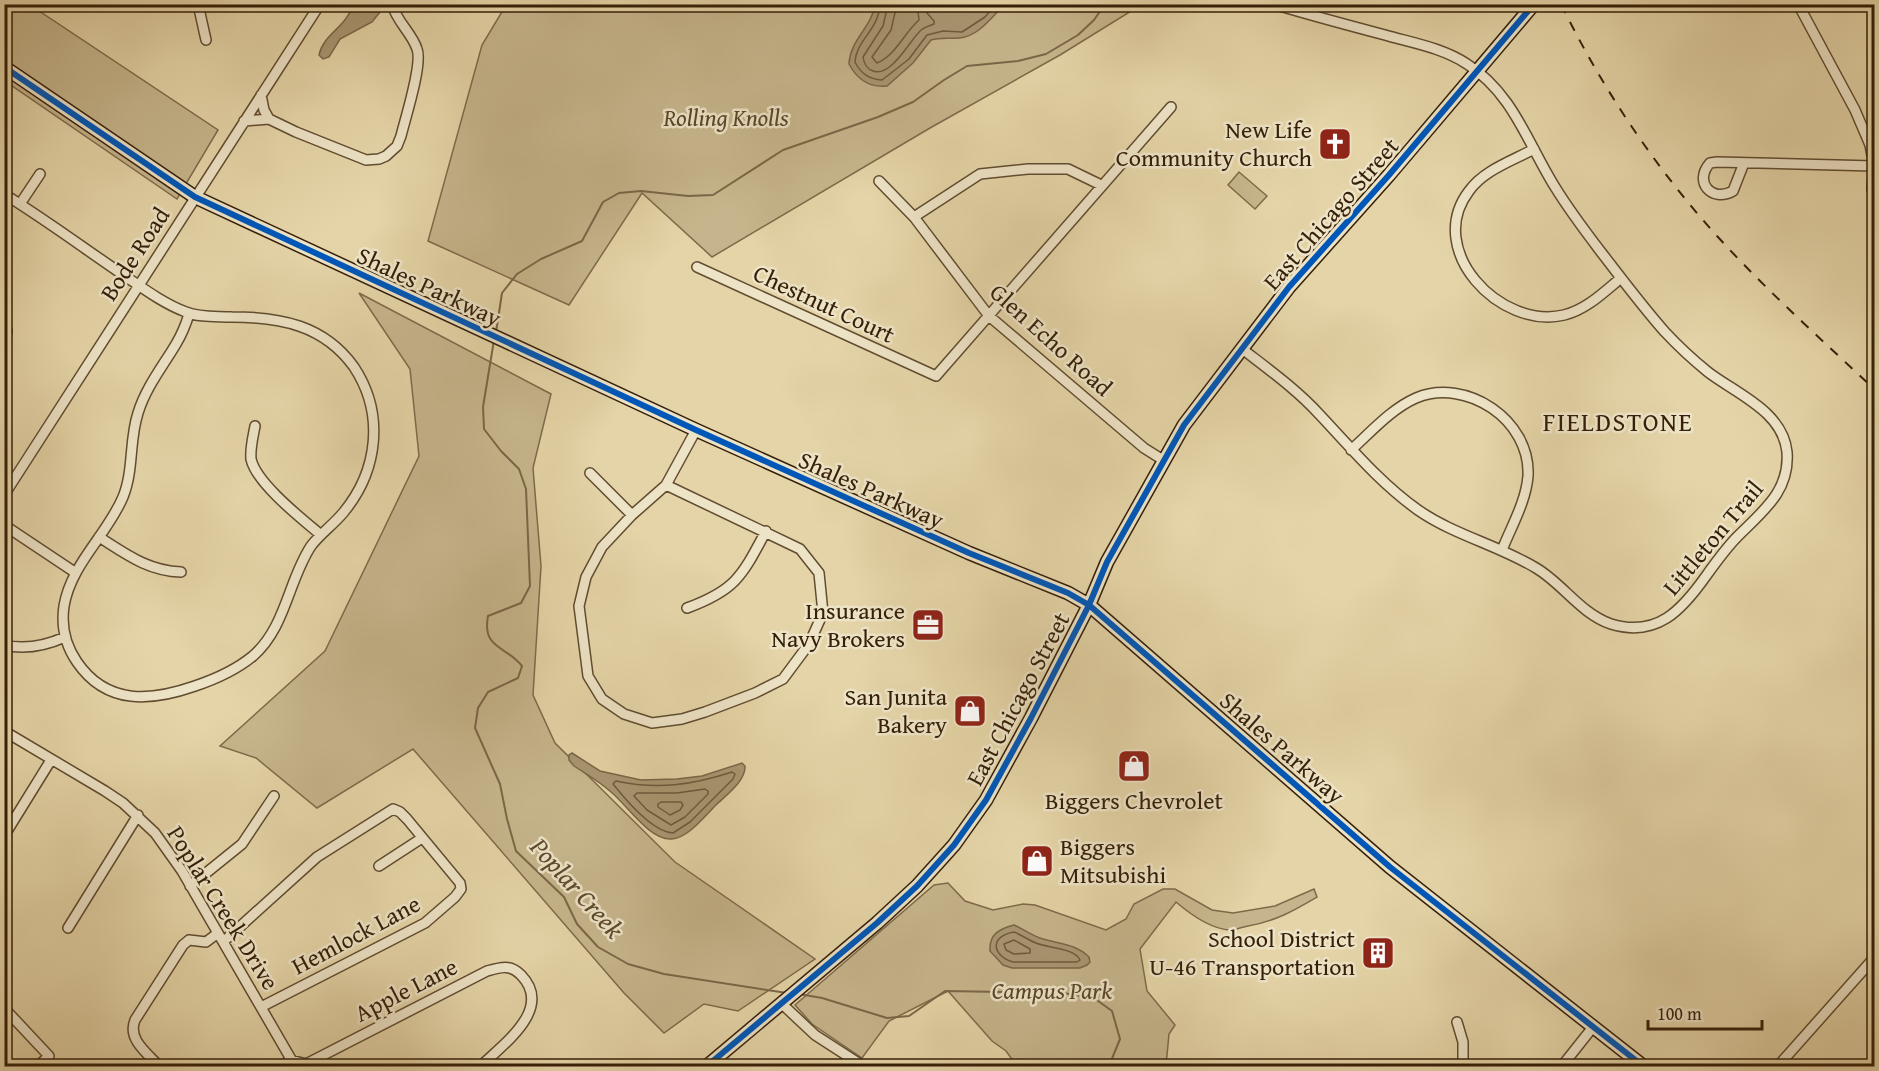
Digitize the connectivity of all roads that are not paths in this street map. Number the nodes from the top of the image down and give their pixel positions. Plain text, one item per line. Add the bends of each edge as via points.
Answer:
1 (198, 4) edge
2 (320, 4) edge
3 (392, 4) edge
4 (1272, 4) edge
5 (1798, 4) edge
6 (1534, 5) edge
7 (206, 40) dead end
8 (4, 67) edge
9 (1477, 72) junction
10 (261, 96) junction
11 (1171, 107) dead end
12 (268, 119) junction
13 (244, 121) junction
14 (1534, 149) junction
15 (1744, 163) junction
16 (1874, 166) edge
17 (40, 174) dead end
18 (879, 181) dead end
19 (1101, 185) junction
20 (4, 194) edge
21 (1875, 195) edge
22 (195, 197) junction
23 (20, 204) junction
24 (914, 217) junction
25 (697, 267) dead end
26 (1621, 278) junction
27 (138, 285) junction
28 (189, 314) junction
29 (989, 316) junction
30 (4, 324) edge
31 (4, 340) edge
32 (1241, 348) junction
33 (255, 426) dead end
34 (696, 430) junction
35 (1351, 450) junction
36 (1163, 460) junction
37 (590, 473) dead end
38 (666, 485) junction
39 (4, 495) edge
40 (632, 515) junction
41 (4, 525) edge
42 (766, 531) junction
43 (321, 535) junction
44 (99, 537) junction
45 (1502, 550) junction
46 (181, 572) dead end
47 (76, 573) junction
48 (1089, 605) junction
49 (687, 608) dead end
50 (65, 637) junction
51 (4, 645) edge
52 (4, 732) edge
53 (51, 760) junction
54 (274, 796) dead end
55 (138, 815) junction
56 (4, 836) edge
57 (422, 838) junction
58 (379, 866) dead end
59 (190, 886) junction
60 (68, 928) dead end
61 (219, 933) junction
62 (224, 942) junction
63 (1875, 958) edge
64 (781, 1003) junction
65 (261, 1007) junction
66 (4, 1008) edge
67 (1457, 1022) dead end
68 (1593, 1027) junction
69 (293, 1063) edge
70 (38, 1066) edge
71 (159, 1066) edge
72 (280, 1066) edge
73 (481, 1066) edge
74 (707, 1066) edge
75 (863, 1066) edge
76 (1463, 1066) edge
77 (1562, 1066) edge
78 (1643, 1066) edge
79 (1778, 1066) edge

1 - 7 street
2 - 10 street, Bode Road
3 - 12 street via 419,53 401,136 391,152 379,159 366,160
4 - 9 street, Littleton Trail via 1434,49
5 - 16 street via 1855,110
6 - 9 street, East Chicago Street
8 - 22 street, Shales Parkway
9 - 14 street, Littleton Trail via 1514,111
9 - 32 street, East Chicago Street via 1296,279
10 - 12 street
10 - 13 street, Bode Road
11 - 19 street
12 - 13 street
13 - 22 street, Bode Road
14 - 26 street, Littleton Trail via 1572,214
14 - 26 street via 1486,174 1467,193 1455,238 1469,271 1485,291 1508,308 1521,314 1550,317 1581,309
15 - 15 street via 1733,191 1725,196 1705,186 1704,169 1710,163
15 - 16 street
16 - 21 street
17 - 23 street
18 - 24 street, Glen Echo Road
19 - 24 street via 1068,169 980,174
19 - 29 street
20 - 23 street
22 - 27 street, Bode Road
22 - 34 street, Shales Parkway
23 - 27 street
24 - 29 street, Glen Echo Road
25 - 29 street, Chestnut Court via 936,376
26 - 45 street, Littleton Trail via 1647,312 1690,356 1772,419 1787,449 1782,486 1766,510 1727,547 1680,609 1649,626 1625,627 1596,617 1537,568
27 - 28 street
27 - 39 street, Bode Road
28 - 43 street via 268,318 296,324 334,346 359,376 373,413 370,464 356,495
28 - 44 street via 138,413 126,488
29 - 36 street, Glen Echo Road
30 - 31 street
32 - 35 street, Littleton Trail via 1296,391
32 - 36 street, East Chicago Street
33 - 43 street via 251,456 257,474
34 - 38 street
34 - 48 street, Shales Parkway
35 - 45 street, Littleton Trail via 1421,512 1450,529
35 - 45 street via 1404,405 1430,394 1467,395 1493,408 1517,435 1528,476 1521,506
36 - 48 street, East Chicago Street via 1107,562
37 - 40 street
38 - 40 street
38 - 42 street
40 - 42 street via 602,547 586,577 579,606 588,676 602,699 624,714 652,723 705,712 783,679 809,644 823,613 819,573 800,549
41 - 47 street
42 - 49 street via 732,585
43 - 50 street via 301,563 272,633 253,656 224,675 159,697 125,696 106,688 81,668
44 - 46 street via 144,565
44 - 47 street
47 - 50 street via 64,608
48 - 64 street, East Chicago Street via 1001,774 954,845 917,886
48 - 68 street, Shales Parkway via 1390,867
50 - 51 street via 36,647
52 - 53 street, Poplar Creek Drive
53 - 55 street, Poplar Creek Drive
53 - 56 street
54 - 59 street via 242,844
55 - 59 street, Poplar Creek Drive via 167,848
55 - 60 street
57 - 58 street
57 - 62 street via 400,812 389,811 317,857
57 - 65 street, Hemlock Lane via 460,883 461,889 449,904 425,923
59 - 61 street, Poplar Creek Drive
61 - 62 street, Poplar Creek Drive
61 - 71 street via 206,942 189,940 183,945 135,1020 133,1036
62 - 65 street, Poplar Creek Drive
63 - 79 street
64 - 74 street, East Chicago Street
64 - 75 street via 815,1035
65 - 69 street, Poplar Creek Drive
66 - 70 street via 49,1056
67 - 76 street via 1463,1042
68 - 77 street
68 - 78 street, Shales Parkway
69 - 72 street, Apple Lane
69 - 73 street, Apple Lane via 306,1064 487,971 509,966 529,987 532,1005 524,1023

